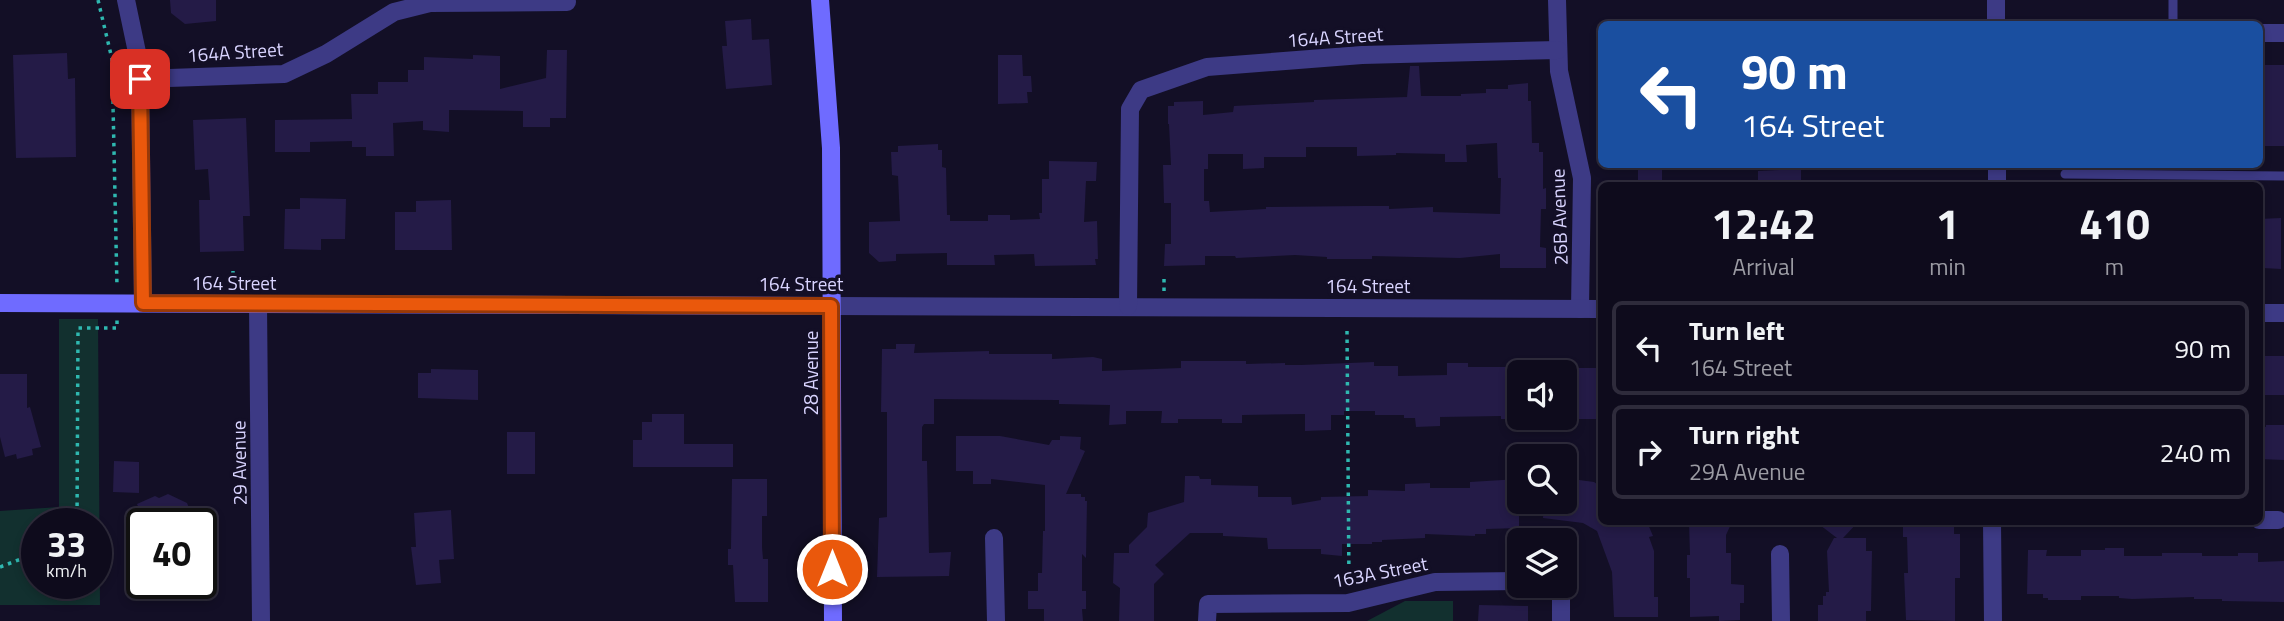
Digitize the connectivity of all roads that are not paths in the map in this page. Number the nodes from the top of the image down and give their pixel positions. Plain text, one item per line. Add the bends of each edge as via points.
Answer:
1 (126, 0) edge
2 (820, 0) edge
3 (1557, 0) edge
4 (1996, 0) edge
5 (2173, 0) edge
6 (567, 2) dead end
7 (1996, 21) edge
8 (2173, 21) edge
9 (2263, 33) edge
10 (2284, 33) edge
11 (1558, 50) junction
12 (140, 79) junction
13 (2065, 174) dead end
14 (2284, 176) edge
15 (2135, 181) edge
16 (0, 303) edge
17 (143, 303) junction
18 (258, 304) junction
19 (831, 306) junction
20 (1128, 306) junction
21 (1580, 309) junction
22 (1598, 309) edge
23 (2263, 313) edge
24 (2284, 313) edge
25 (2263, 520) edge
26 (2278, 520) dead end
27 (1992, 525) edge
28 (994, 538) dead end
29 (1780, 554) dead end
30 (1507, 581) edge
31 (1561, 598) edge
32 (1207, 613) edge
33 (261, 621) edge
34 (833, 621) edge
35 (996, 621) edge
36 (1562, 621) edge
37 (1781, 621) edge
38 (1993, 621) edge

1 - 12 street
2 - 19 street, 28 Avenue via 831,148
3 - 11 street, 26B Avenue
4 - 7 street
5 - 8 lane
6 - 12 street, 164A Street via 430,3 394,12 284,74
9 - 10 street
11 - 20 street, 164A Street via 1362,55 1207,67 1141,90 1130,110
11 - 21 street, 26B Avenue via 1582,178
12 - 17 street
13 - 15 lane
14 - 15 lane
16 - 17 street, 164 Street
17 - 18 street, 164 Street
18 - 19 street, 164 Street
18 - 33 street, 29 Avenue
19 - 20 street, 164 Street
19 - 34 street, 28 Avenue
20 - 21 street, 164 Street
21 - 22 street, 164 Street
23 - 24 street
25 - 26 street
27 - 38 street
28 - 35 street
29 - 37 street
30 - 32 street, 163A Street via 1435,582 1348,603
31 - 36 street

